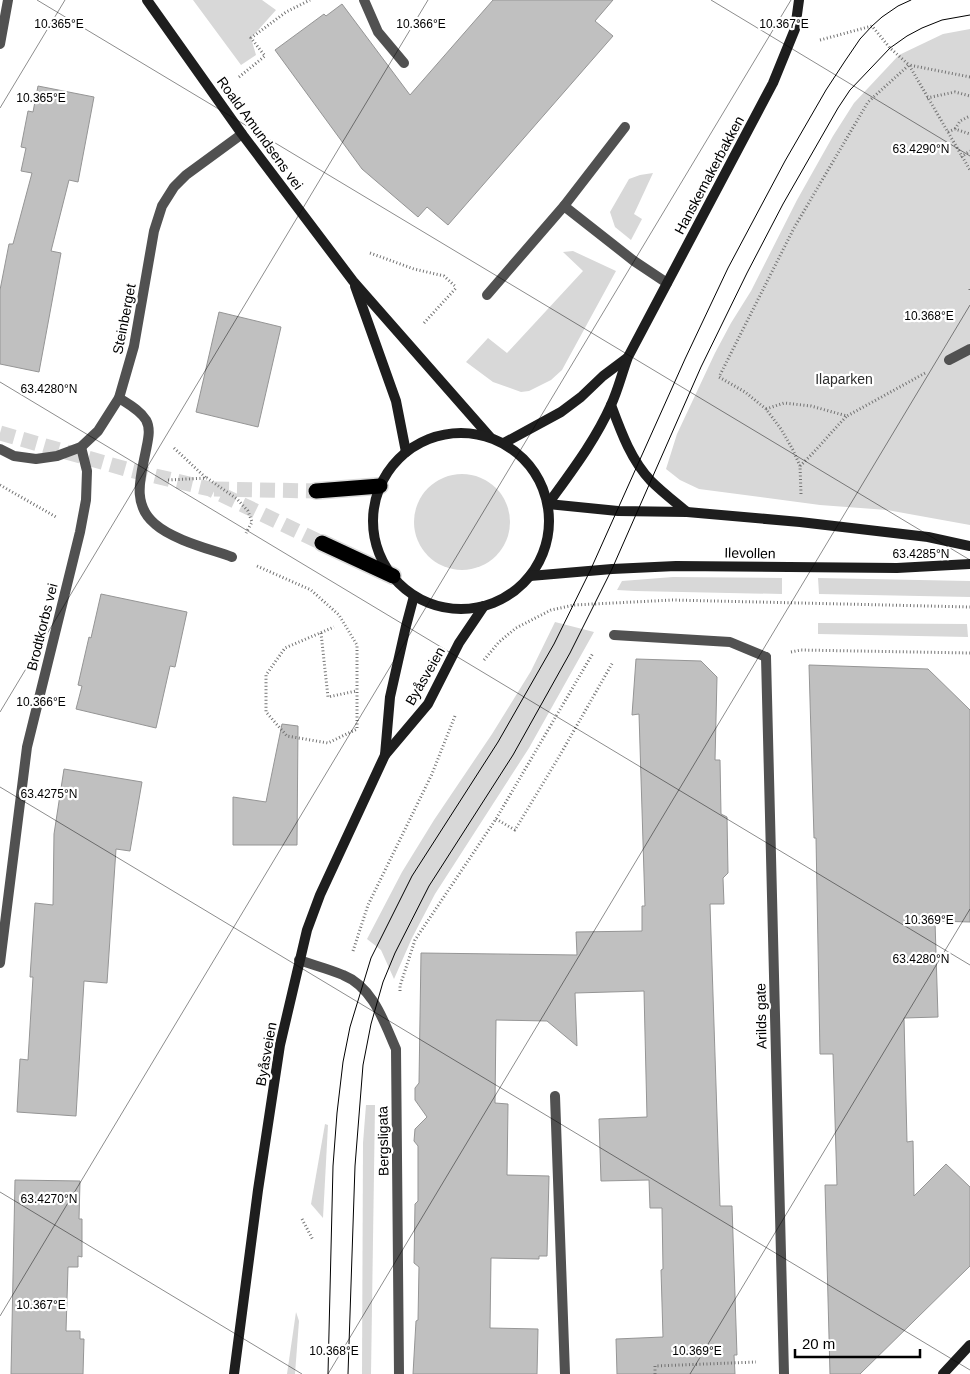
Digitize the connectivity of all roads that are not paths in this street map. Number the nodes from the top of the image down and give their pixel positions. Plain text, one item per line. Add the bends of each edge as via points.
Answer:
1 (8, 0) edge
2 (148, 0) edge
3 (364, 0) edge
4 (799, 0) edge
5 (0, 44) edge
6 (404, 63) dead end
7 (625, 127) dead end
8 (242, 134) junction
9 (564, 206) junction
10 (353, 280) junction
11 (667, 283) junction
12 (487, 295) dead end
13 (970, 349) edge
14 (628, 357) junction
15 (949, 360) road end
16 (119, 398) junction
17 (611, 405) junction
18 (490, 437) junction
19 (504, 443) junction
20 (81, 447) junction
21 (0, 449) edge
22 (406, 452) junction
23 (380, 486) junction
24 (316, 490) tunnel mouth
25 (548, 504) junction
26 (687, 512) junction
27 (322, 544) tunnel mouth
28 (970, 546) edge
29 (232, 557) road end
30 (970, 564) edge
31 (393, 576) junction
32 (530, 576) junction
33 (414, 596) junction
34 (484, 606) junction
35 (614, 635) road end
36 (385, 755) junction
37 (299, 960) junction
38 (0, 963) edge
39 (555, 1096) dead end
40 (970, 1345) edge
41 (234, 1374) edge
42 (399, 1374) edge
43 (565, 1374) edge
44 (784, 1374) edge
45 (943, 1374) edge

1 - 5 street
2 - 8 main road, Roald Amundsens vei
3 - 6 street via 378,32
4 - 11 main road, Hanskemakerbakken via 795,29 773,83
7 - 9 street
8 - 10 main road, Roald Amundsens vei
8 - 16 street, Steinberget via 186,175 162,206 154,230 134,346
9 - 11 street via 634,262
9 - 12 street
10 - 18 main road, Roald Amundsens vei
10 - 22 main road, Roald Amundsens vei via 396,401
11 - 14 main road, Hanskemakerbakken
13 - 15 street
14 - 17 main road, Hanskemakerbakken
14 - 19 main road, Hanskemakerbakken via 561,412
16 - 20 street, Steinberget via 98,431
16 - 29 street via 146,420 150,435 140,482 140,499 146,513 166,532
17 - 25 main road, Hanskemakerbakken via 580,459
17 - 26 main road via 638,465 651,481
18 - 19 main road
18 - 22 main road via 446,434
19 - 25 main road via 517,452 537,475
20 - 21 street, Steinberget via 57,456 36,458 14,456
20 - 38 street, Brodtkorbs vei via 87,471 86,500 27,747
22 - 23 main road via 395,462
23 - 24 highway
23 - 31 main road via 373,513 375,540
25 - 26 main road via 618,511
25 - 32 main road via 550,519 545,550
26 - 28 main road via 928,537
27 - 31 highway
30 - 32 main road, Ilevollen via 897,568 676,566
31 - 33 main road
32 - 34 main road via 507,596
33 - 34 main road via 441,607 470,609
33 - 36 main road, Byåsveien via 390,697
34 - 36 main road, Byåsveien via 459,643 428,704
35 - 44 street, Arilds gate via 730,642 766,657
36 - 37 main road, Byåsveien via 320,894
37 - 41 main road, Byåsveien via 280,1046
37 - 42 street, Bergsligata via 345,975 361,987 376,1006 396,1049
39 - 43 street
40 - 45 main road

